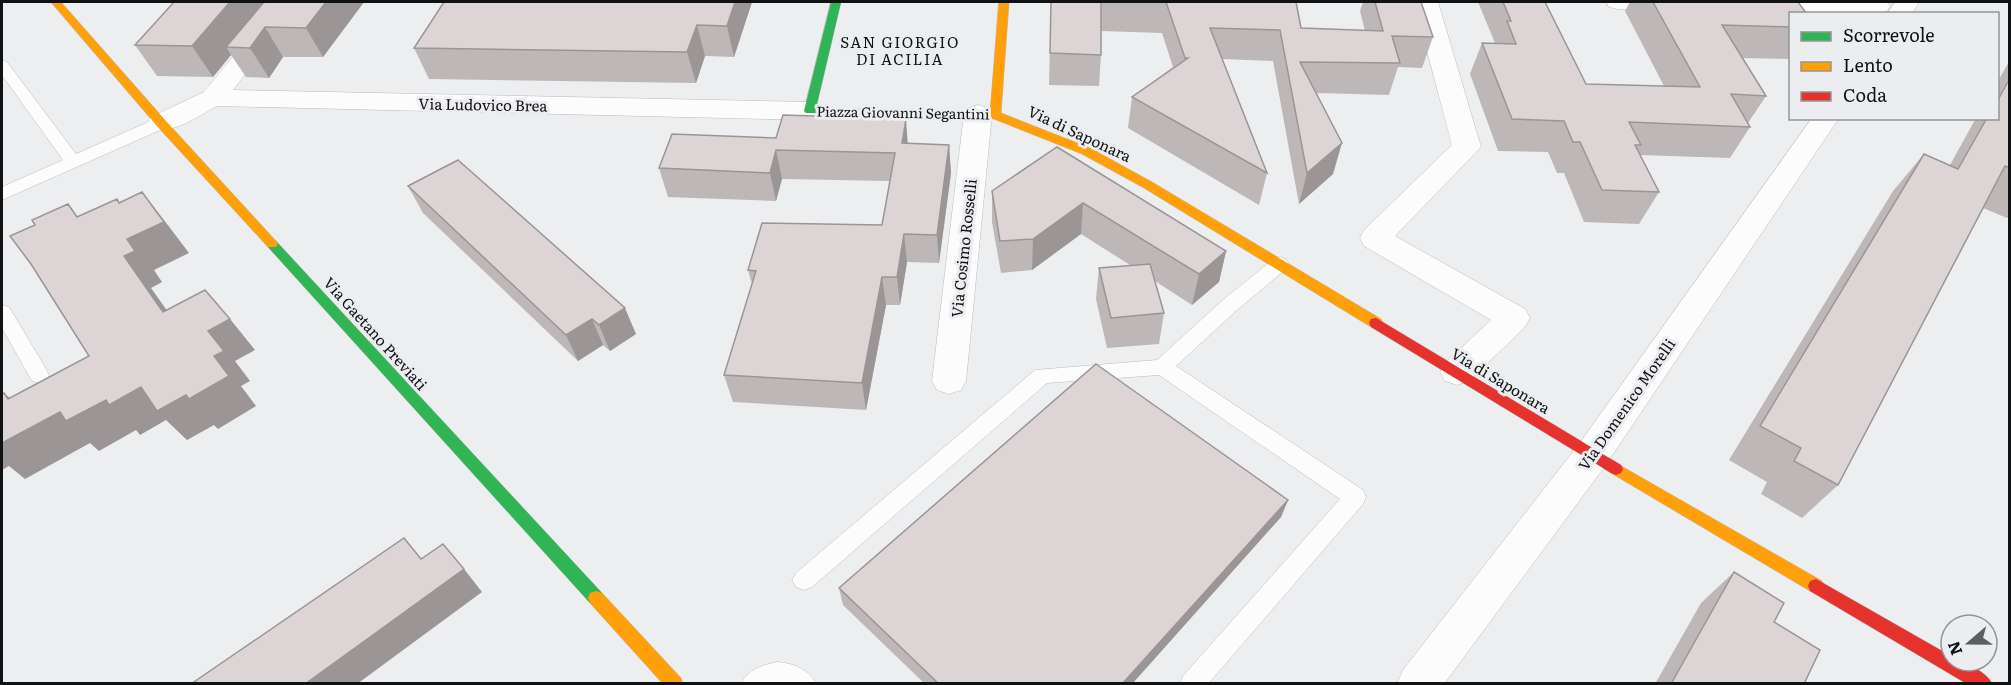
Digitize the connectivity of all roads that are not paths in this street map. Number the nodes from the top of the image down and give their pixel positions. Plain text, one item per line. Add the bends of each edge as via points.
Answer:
1 (56, 2) edge
2 (289, 2) edge
3 (836, 2) edge
4 (1004, 2) edge
5 (1426, 2) edge
6 (1617, 2) edge
7 (1907, 2) edge
8 (1700, 3) edge
9 (1736, 4) edge
10 (1885, 9) edge
11 (2, 65) edge
12 (213, 98) junction
13 (810, 111) junction
14 (987, 114) junction
15 (1825, 120) edge
16 (161, 123) junction
17 (73, 162) junction
18 (2, 194) edge
19 (1280, 264) junction
20 (2, 312) edge
21 (1162, 367) junction
22 (1457, 372) junction
23 (39, 375) dead end
24 (949, 381) dead end
25 (1592, 454) junction
26 (804, 580) dead end
27 (675, 684) edge
28 (753, 684) edge
29 (804, 684) edge
30 (1192, 684) edge
31 (1418, 684) edge
32 (1984, 684) edge

1 - 16 street, Via Gaetano Previati
2 - 12 street
3 - 13 street, Piazza Giovanni Segantini
4 - 14 street, Piazza Giovanni Segantini
5 - 22 street via 1467,147 1375,238 1514,318
6 - 8 street
7 - 10 street
9 - 10 street
11 - 17 lane
12 - 13 street, Via Ludovico Brea
12 - 16 street, Via Ludovico Brea
13 - 14 street, Piazza Giovanni Segantini
14 - 19 street, Via di Saponara via 1053,136 1115,166
14 - 24 street, Via Cosimo Rosselli
15 - 25 street, Via Domenico Morelli
16 - 17 lane
16 - 27 street, Via Gaetano Previati
17 - 18 lane
19 - 21 lane
19 - 22 street, Via di Saponara
20 - 23 lane
21 - 26 lane via 1042,376
21 - 30 lane via 1355,497
22 - 25 street, Via di Saponara
25 - 31 street, Via Domenico Morelli
25 - 32 street, Via di Saponara
28 - 29 lane via 777,673 790,674

